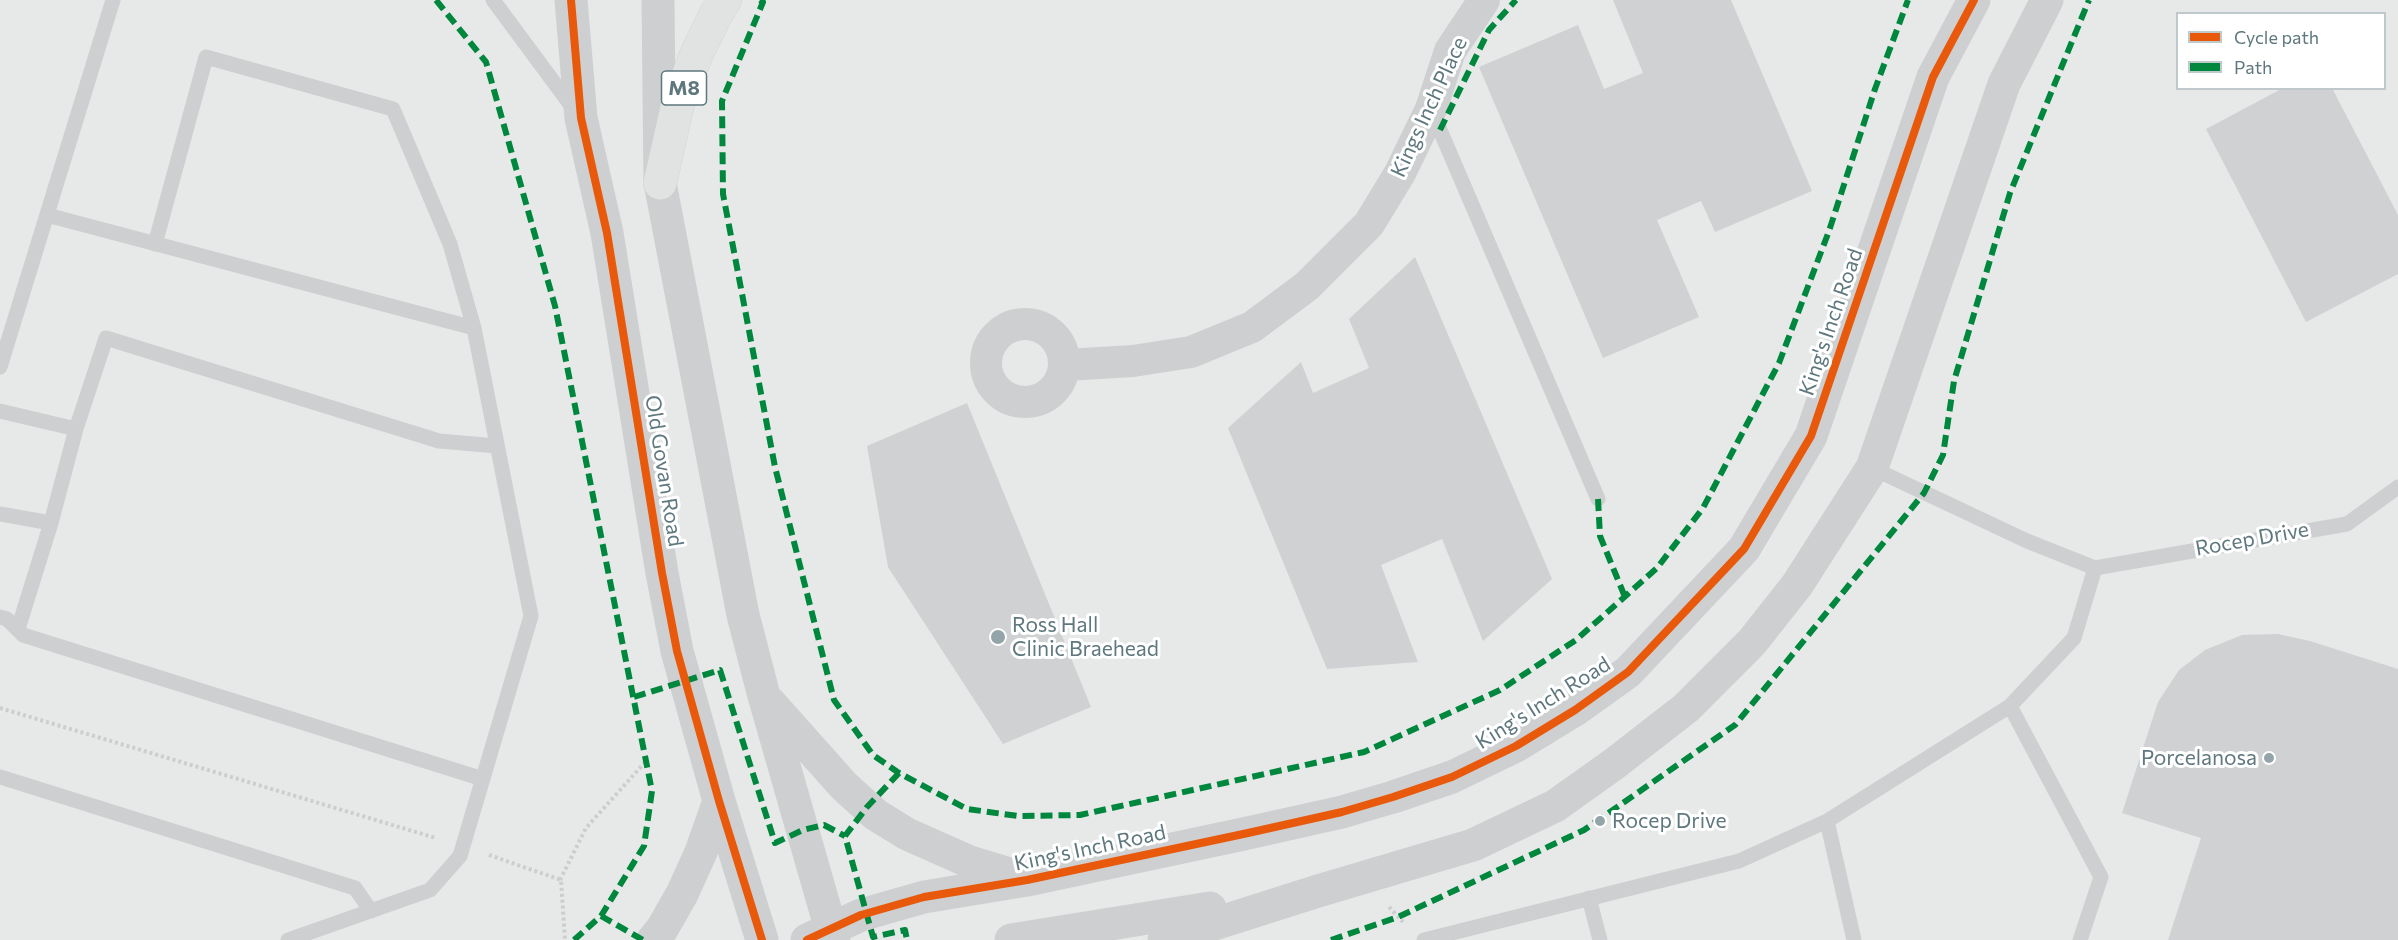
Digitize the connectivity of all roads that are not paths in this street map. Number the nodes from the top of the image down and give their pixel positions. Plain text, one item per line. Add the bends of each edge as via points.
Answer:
1 (113, 0) edge
2 (493, 0) edge
3 (571, 0) edge
4 (658, 0) edge
5 (725, 0) edge
6 (1484, 0) edge
7 (1974, 0) edge
8 (2047, 0) edge
9 (1431, 109) junction
10 (580, 118) junction
11 (660, 183) junction
12 (47, 215) junction
13 (155, 244) junction
14 (7, 323) edge
15 (474, 328) junction
16 (1066, 365) dead end
17 (0, 367) edge
18 (0, 411) edge
19 (76, 429) junction
20 (497, 446) junction
21 (1872, 468) junction
22 (2398, 487) edge
23 (1598, 499) dead end
24 (0, 514) edge
25 (51, 523) junction
26 (2095, 568) junction
27 (0, 617) edge
28 (18, 629) junction
29 (764, 696) junction
30 (2010, 706) junction
31 (0, 777) edge
32 (483, 779) junction
33 (719, 801) junction
34 (1827, 821) junction
35 (1027, 880) junction
36 (1318, 891) junction
37 (1589, 898) junction
38 (371, 911) junction
39 (824, 936) edge
40 (288, 940) edge
41 (652, 940) edge
42 (762, 940) edge
43 (1011, 940) edge
44 (1164, 940) edge
45 (1424, 940) edge
46 (1600, 940) edge
47 (1854, 940) edge
48 (2080, 940) edge

1 - 12 lane
2 - 10 lane
3 - 10 street, Old Govan Road
4 - 11 street
5 - 11 highway, M8 via 696,55 678,103
6 - 9 street, Kings Inch Place via 1450,51
7 - 35 street, King's Inch Road via 1933,77 1811,436 1744,549 1628,672 1516,746 1452,777 1307,820
8 - 21 street via 2004,84
9 - 16 street, Kings Inch Place via 1400,173 1369,224 1307,286 1252,327 1191,352
9 - 23 lane
10 - 33 street, Old Govan Road via 607,233 677,651
11 - 29 street via 744,615
12 - 13 lane
12 - 14 lane
13 - 15 lane
13 - 15 lane via 206,57 393,109 450,244
14 - 17 lane
15 - 20 lane
18 - 19 lane
19 - 20 lane via 106,338 439,441
19 - 25 lane
20 - 32 lane via 531,616
21 - 26 lane via 2027,541
21 - 36 street via 1797,585 1752,642 1686,708 1614,764 1554,806 1473,845
22 - 26 lane, Rocep Drive via 2347,524
24 - 25 lane
25 - 28 lane
26 - 30 lane via 2074,638
27 - 28 lane
28 - 32 lane via 23,635
29 - 35 street via 844,786 876,815 907,834 970,862
29 - 39 street
30 - 34 lane
30 - 48 lane via 2101,877
31 - 38 lane via 355,888
32 - 38 lane via 460,856 430,890
33 - 41 street via 682,894
33 - 42 street, Old Govan Road
34 - 37 lane via 1738,861
34 - 47 lane
35 - 39 street, King's Inch Road via 924,897 861,915
36 - 43 street
36 - 44 street
37 - 45 lane
37 - 46 lane
38 - 40 lane

